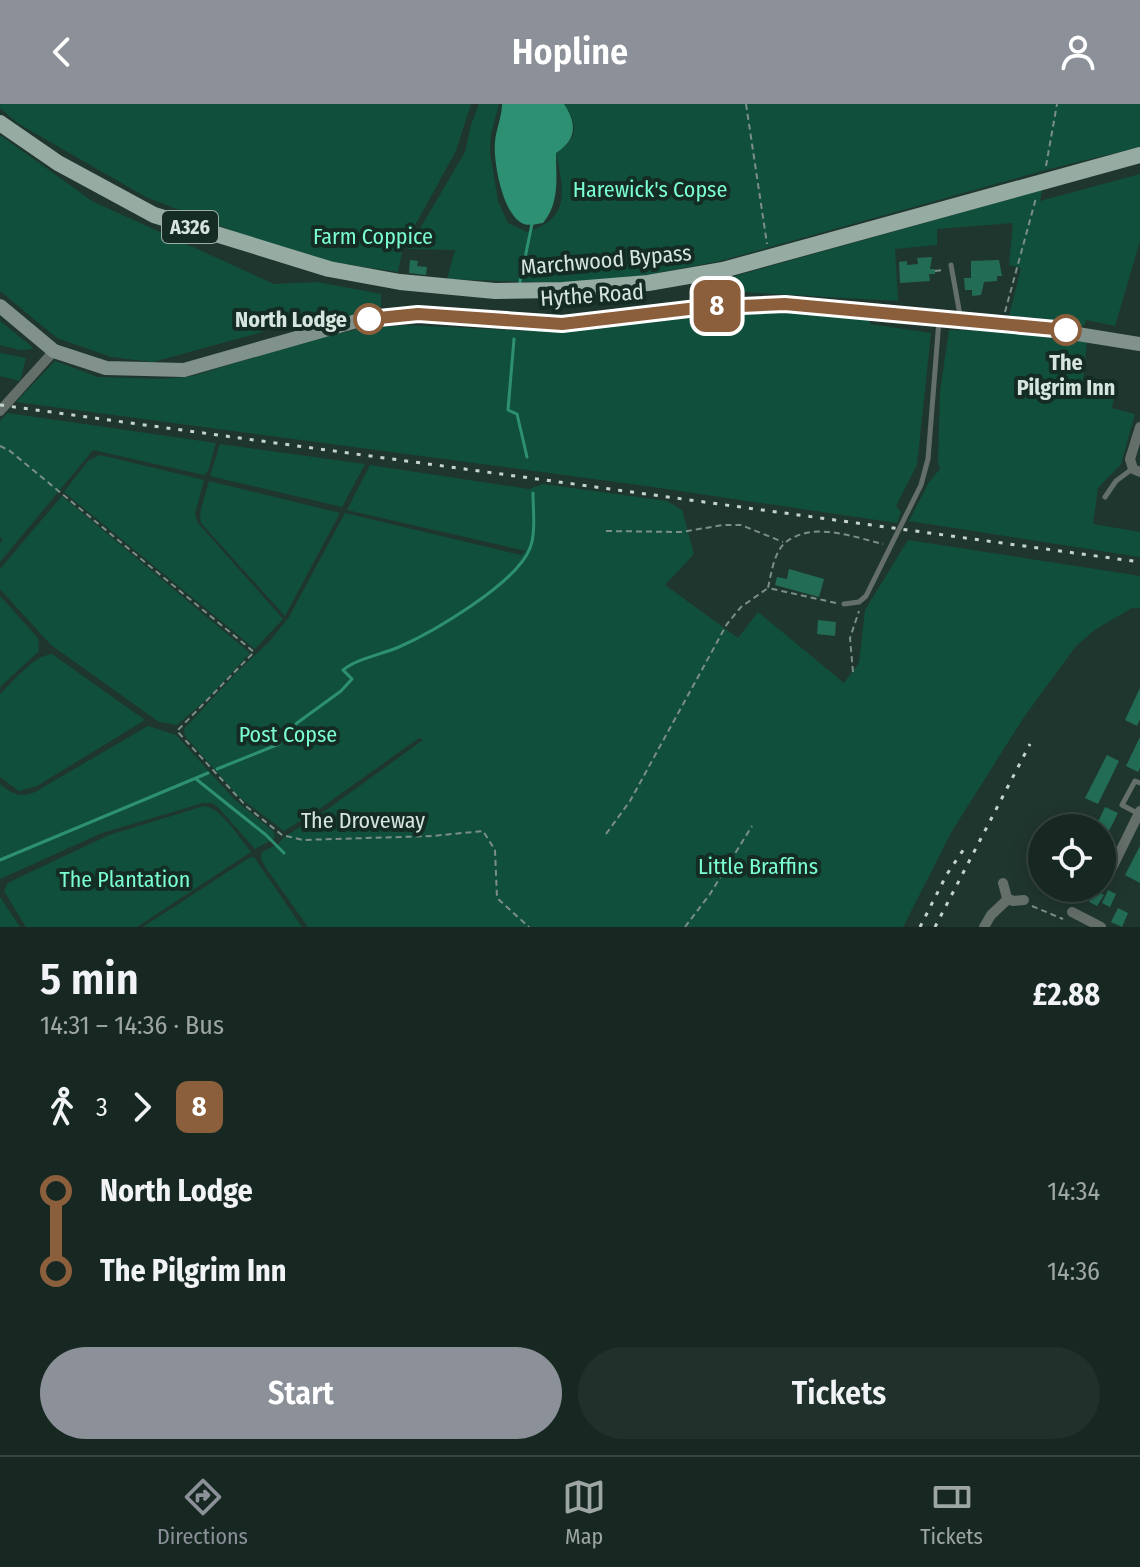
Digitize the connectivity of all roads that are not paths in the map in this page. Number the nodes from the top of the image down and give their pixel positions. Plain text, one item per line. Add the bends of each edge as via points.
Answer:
1 (0, 123) edge
2 (1140, 155) edge
3 (952, 267) road end
4 (0, 306) edge
5 (939, 319) junction
6 (961, 320) junction
7 (1140, 344) edge
8 (54, 351) junction
9 (0, 411) edge
10 (1140, 427) edge
11 (1137, 470) edge
12 (1105, 497) dead end
13 (844, 604) road end
14 (1140, 783) edge
15 (1139, 812) edge
16 (1116, 860) edge
17 (1003, 883) dead end
18 (1008, 899) junction
19 (1022, 900) road end
20 (1073, 913) road end
21 (984, 927) edge
22 (1101, 927) edge

1 - 2 main road, Marchwood Bypass / A326 via 58,163 154,215 329,269 495,291 563,290 723,270
3 - 6 lane
4 - 8 street
5 - 6 street, Hythe Road
5 - 8 street, Hythe Road via 785,304 562,324 418,314 360,320 184,370 106,368
5 - 13 lane via 928,459 921,485 866,596
6 - 7 street, Hythe Road via 1059,329
8 - 9 street
10 - 11 street via 1130,459
11 - 12 lane via 1116,481
14 - 15 lane via 1135,781 1122,805
15 - 16 street
17 - 18 street
18 - 19 street
18 - 21 street
20 - 22 street

